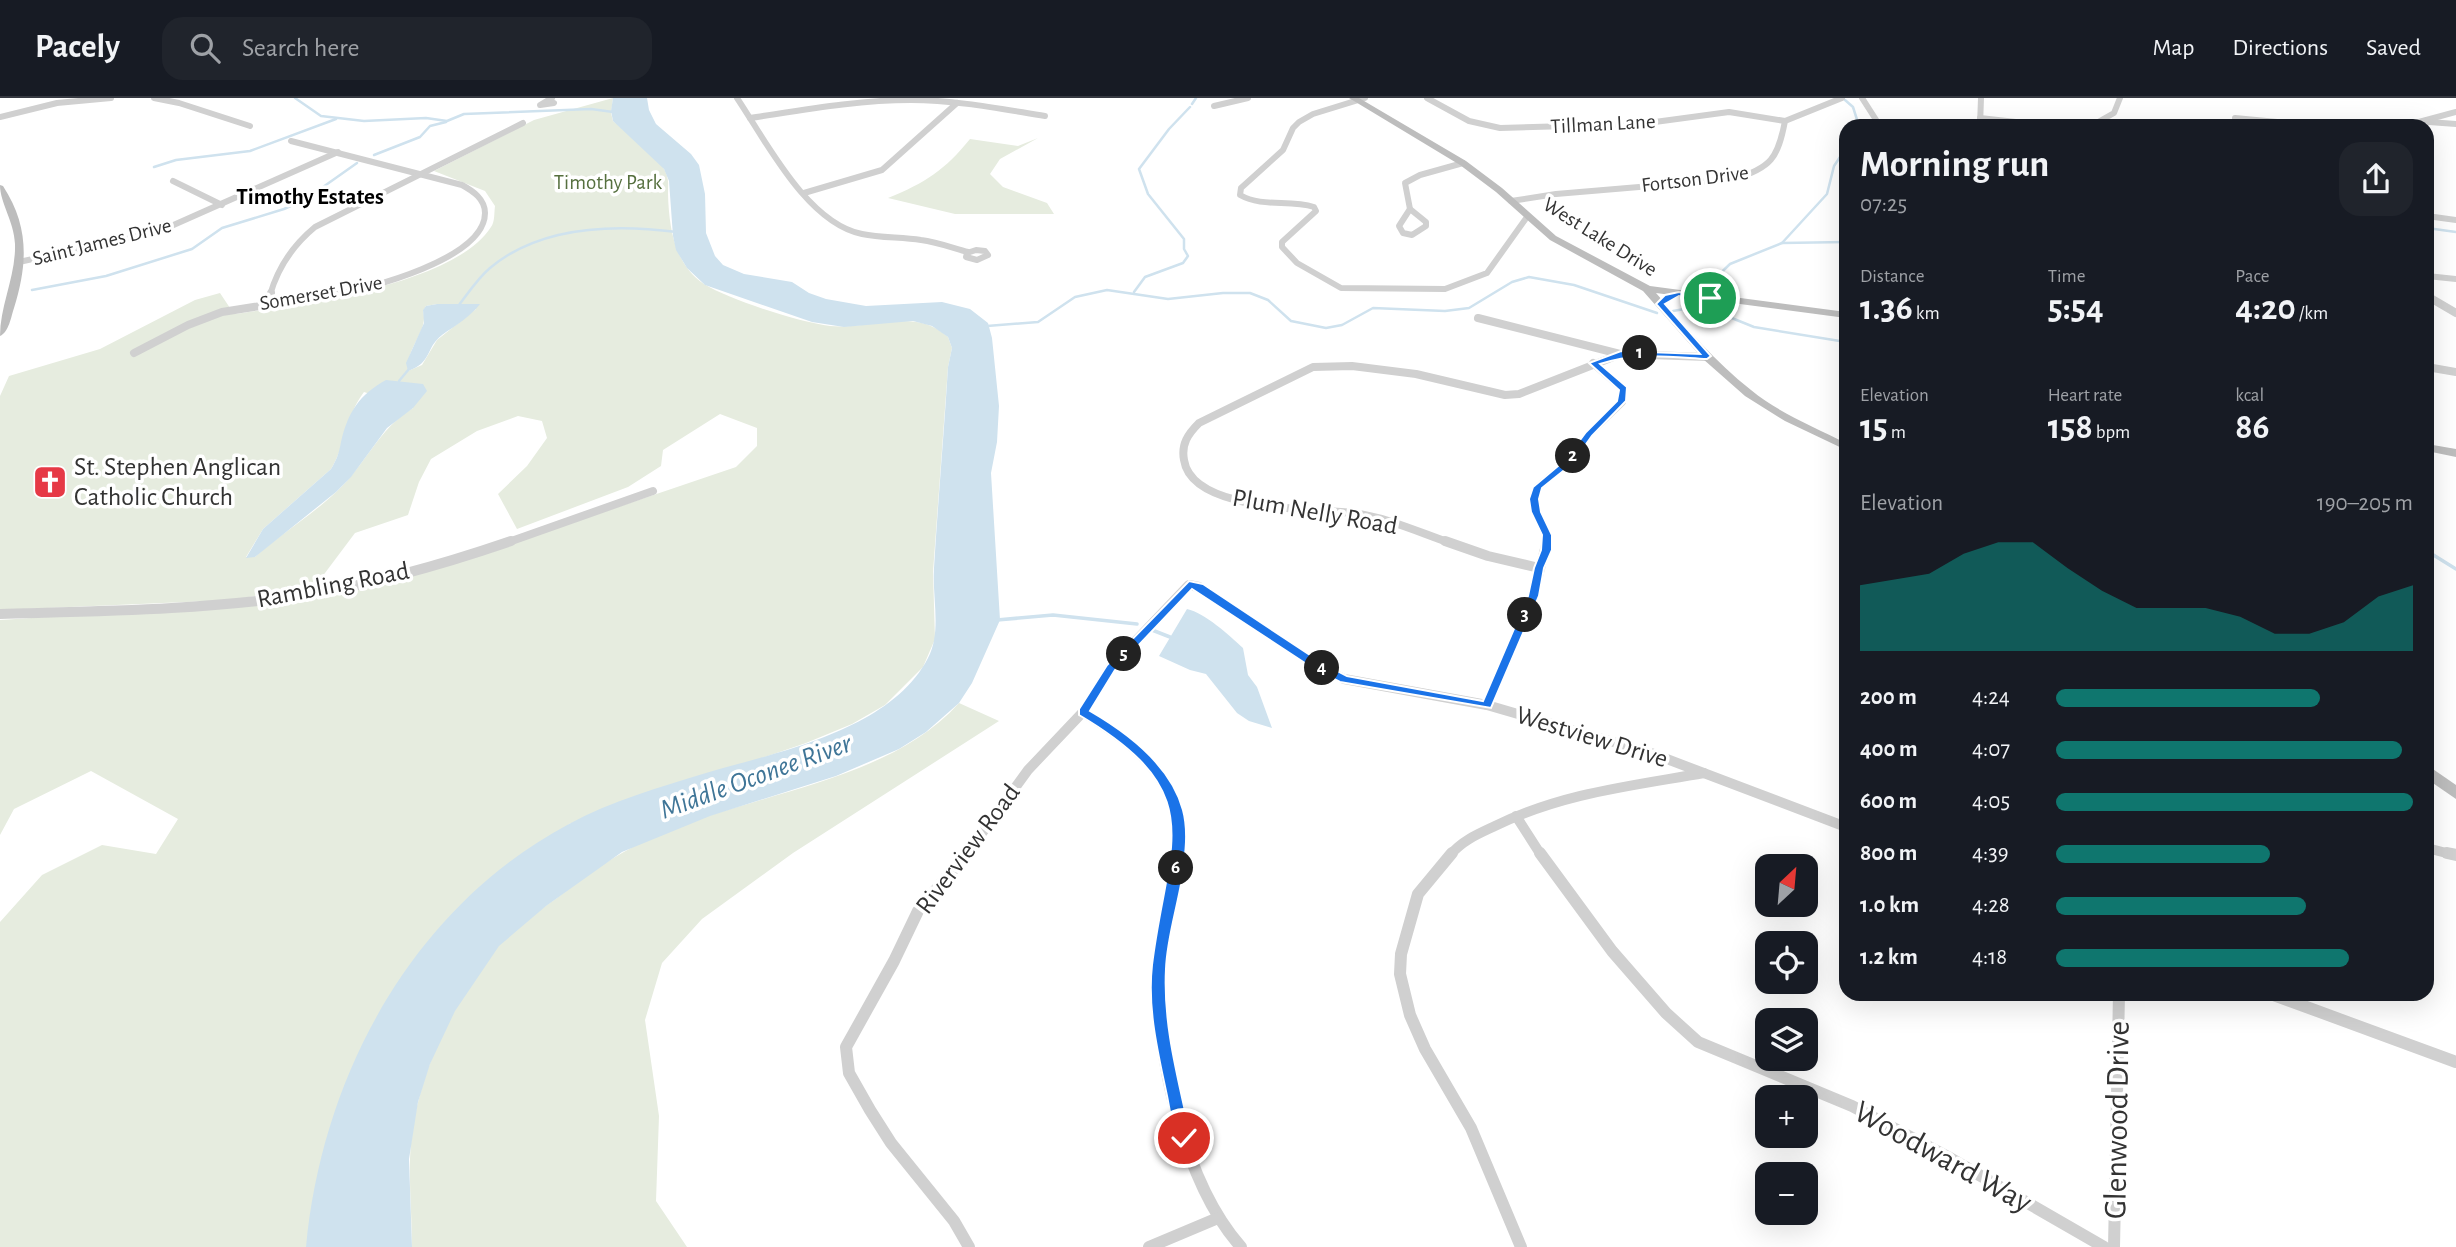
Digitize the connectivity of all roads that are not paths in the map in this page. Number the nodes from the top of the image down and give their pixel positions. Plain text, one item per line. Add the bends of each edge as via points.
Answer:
1 (111, 98) edge
2 (153, 98) edge
3 (737, 98) edge
4 (1248, 98) edge
5 (1427, 98) edge
6 (1842, 98) edge
7 (1862, 98) edge
8 (1981, 98) edge
9 (2119, 98) edge
10 (1358, 99) edge
11 (57, 100) edge
12 (957, 103) junction
13 (1214, 106) dead end
14 (2456, 112) edge
15 (1045, 116) dead end
16 (0, 117) edge
17 (750, 118) junction
18 (2235, 118) dead end
19 (1876, 119) edge
20 (1980, 119) edge
21 (2103, 119) edge
22 (2246, 119) edge
23 (2432, 119) edge
24 (1785, 121) junction
25 (523, 123) dead end
26 (2434, 123) edge
27 (2456, 124) edge
28 (250, 126) dead end
29 (291, 141) dead end
30 (338, 152) junction
31 (1463, 163) junction
32 (420, 174) junction
33 (173, 181) dead end
34 (0, 188) edge
35 (804, 193) junction
36 (1511, 201) junction
37 (222, 205) junction
38 (1410, 209) dead end
39 (1527, 217) junction
40 (2434, 217) edge
41 (2456, 220) edge
42 (968, 252) dead end
43 (19, 262) junction
44 (2434, 277) edge
45 (2456, 279) edge
46 (1647, 289) junction
47 (1679, 294) junction
48 (2434, 300) edge
49 (268, 303) junction
50 (1661, 304) junction
51 (2456, 313) edge
52 (1839, 314) edge
53 (1478, 318) dead end
54 (0, 332) edge
55 (134, 353) dead end
56 (1621, 354) junction
57 (1707, 356) junction
58 (1593, 363) junction
59 (2434, 368) edge
60 (2456, 372) edge
61 (1839, 444) edge
62 (2434, 448) edge
63 (2456, 453) edge
64 (653, 491) dead end
65 (1539, 568) junction
66 (1189, 585) joint
67 (0, 614) edge
68 (1487, 705) junction
69 (1083, 712) junction
70 (1704, 773) junction
71 (2434, 776) edge
72 (2456, 793) edge
73 (1516, 816) junction
74 (1839, 824) edge
75 (2434, 850) edge
76 (2456, 855) edge
77 (2119, 1001) edge
78 (2291, 1001) edge
79 (2456, 1062) edge
80 (1218, 1218) junction
81 (969, 1247) edge
82 (1149, 1247) edge
83 (1241, 1247) edge
84 (1521, 1247) edge
85 (2104, 1247) edge
86 (2114, 1247) edge

1 - 11 street
2 - 28 street via 187,103
3 - 17 street
4 - 13 street
5 - 24 street, Tillman Lane via 1469,121 1500,128 1640,124 1729,112
6 - 24 street
7 - 19 street
8 - 20 street
9 - 21 street via 2116,111
10 - 31 main road, West Lake Drive
10 - 39 street via 1299,122 1283,150 1241,188 1240,195 1254,202 1314,207 1316,211 1282,242 1297,262 1341,288 1445,289 1487,273
11 - 16 street
12 - 15 street
12 - 17 street via 865,102
12 - 35 street via 882,170
14 - 23 street
17 - 35 street
18 - 22 street
24 - 36 street, Fortson Drive via 1777,155 1758,173
25 - 32 street
26 - 27 street
29 - 30 street, Somerset Drive
30 - 32 street, Somerset Drive
30 - 37 street, Saint James Drive
31 - 36 main road, West Lake Drive
31 - 38 street via 1407,180
32 - 49 street via 330,218 302,237 278,270
32 - 49 street, Somerset Drive via 468,188 483,202 485,218 466,244 433,264 386,282
33 - 37 street
34 - 43 main road via 17,224
35 - 42 street via 824,216 851,233 924,240
36 - 39 main road, West Lake Drive
37 - 43 street, Saint James Drive via 148,235
39 - 46 main road, West Lake Drive via 1561,242
40 - 41 street
43 - 54 main road
44 - 45 street
46 - 47 main road
46 - 50 main road, West Lake Drive
47 - 50 main road
47 - 52 main road
48 - 51 street
49 - 55 street, Somerset Drive via 203,319
50 - 57 main road, West Lake Drive
53 - 56 street
56 - 57 street, Plum Nelly Road
56 - 58 street, Plum Nelly Road
57 - 61 main road, West Lake Drive via 1749,394
58 - 65 street via 1623,389 1622,401 1568,462 1538,487 1536,512 1547,535
58 - 65 street, Plum Nelly Road via 1520,394 1506,395 1406,373 1352,366 1313,368 1214,413 1190,432 1183,446 1186,472 1212,492 1256,503 1385,520 1488,556
59 - 60 street
62 - 63 main road
64 - 67 street, Rambling Road via 418,569 320,593 224,604
65 - 68 street via 1533,596
66 - 68 street, Westview Drive via 1344,679
66 - 69 street, Riverview Road via 1111,667
68 - 70 street, Westview Drive
69 - 80 street via 1135,747 1161,778 1177,810 1180,833 1175,878 1159,967 1160,1030 1184,1138
69 - 81 street, Riverview Road via 1028,770 960,864 918,912 846,1047 849,1073 870,1110
70 - 73 street via 1576,795
70 - 74 street, Westview Drive
71 - 72 main road
73 - 84 street via 1460,843 1434,871 1418,894 1408,922 1400,974 1425,1049 1471,1128
73 - 85 street, Woodward Way via 1565,892 1630,973 1698,1042 1852,1106
75 - 76 street
77 - 86 street, Glenwood Drive
78 - 79 street
80 - 82 street
80 - 83 street

